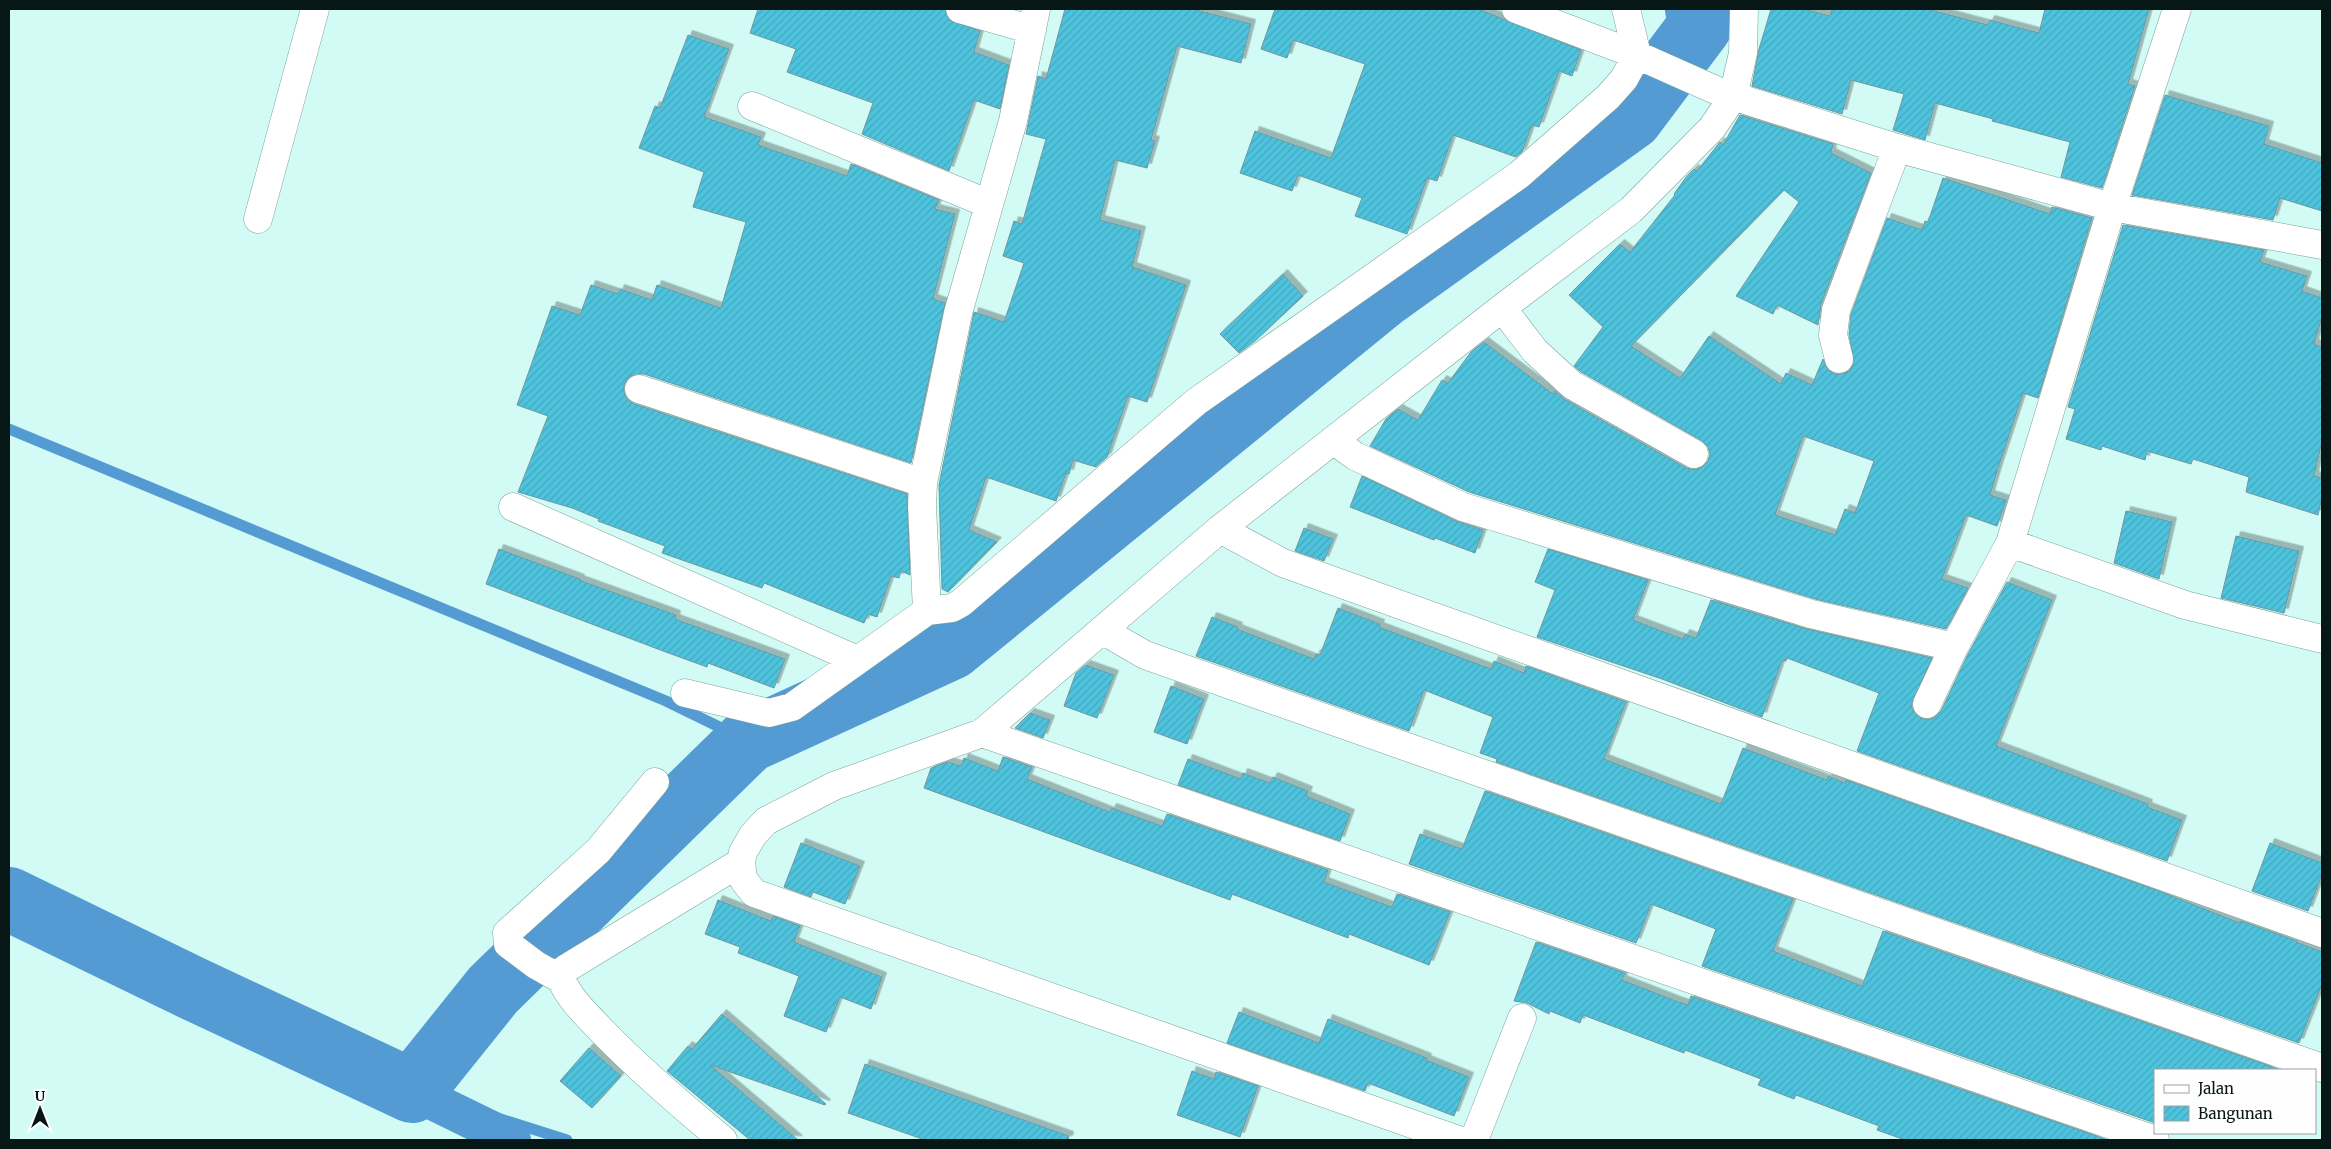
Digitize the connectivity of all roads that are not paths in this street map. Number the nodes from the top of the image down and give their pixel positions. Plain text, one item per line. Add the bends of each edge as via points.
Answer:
1 (315, 9) edge
2 (960, 9) edge
3 (1516, 9) edge
4 (1626, 9) edge
5 (1744, 9) edge
6 (2177, 9) edge
7 (1034, 20) edge
8 (1649, 61) junction
9 (1726, 95) junction
10 (752, 106) dead end
11 (1897, 148) junction
12 (989, 204) junction
13 (2112, 207) junction
14 (258, 219) dead end
15 (2322, 245) edge
16 (1502, 308) junction
17 (1839, 360) dead end
18 (639, 389) dead end
19 (1333, 440) junction
20 (1694, 454) dead end
21 (923, 483) junction
22 (513, 508) dead end
23 (1220, 529) junction
24 (2010, 543) junction
25 (927, 611) junction
26 (1102, 630) junction
27 (2322, 639) edge
28 (1954, 647) junction
29 (856, 660) junction
30 (685, 693) dead end
31 (1927, 704) dead end
32 (982, 733) junction
33 (655, 782) dead end
34 (740, 862) junction
35 (2322, 933) edge
36 (561, 979) junction
37 (1522, 1018) dead end
38 (2322, 1068) edge
39 (723, 1140) edge
40 (1458, 1140) edge
41 (1474, 1140) edge
42 (2155, 1140) edge

1 - 14 street
2 - 7 street
3 - 8 street
4 - 8 street
5 - 9 street via 1744,43
6 - 13 street
7 - 12 street via 1012,121
8 - 9 street
8 - 25 street via 1624,79 1519,176 1196,402 961,603
9 - 11 street
9 - 16 street via 1712,128 1631,210
10 - 12 street
11 - 13 street
11 - 17 street via 1836,310 1833,335
12 - 21 street via 958,313
13 - 15 street
13 - 24 street
16 - 19 street
16 - 20 street via 1535,351 1572,385
18 - 21 street
19 - 23 street
19 - 28 street via 1354,456 1463,507 1811,614
21 - 25 street
22 - 29 street
23 - 26 street
23 - 35 street via 1283,563
24 - 27 street via 2185,605
24 - 28 street
25 - 29 street
26 - 32 street
26 - 38 street via 1154,658
28 - 31 street
29 - 30 street via 792,707 769,713
32 - 34 street via 834,786 766,821 743,852
32 - 42 street
33 - 36 street via 598,851 507,933 508,944
34 - 36 street via 564,969
34 - 40 street via 744,879 754,892
36 - 39 street via 583,1011 618,1048
37 - 41 street

